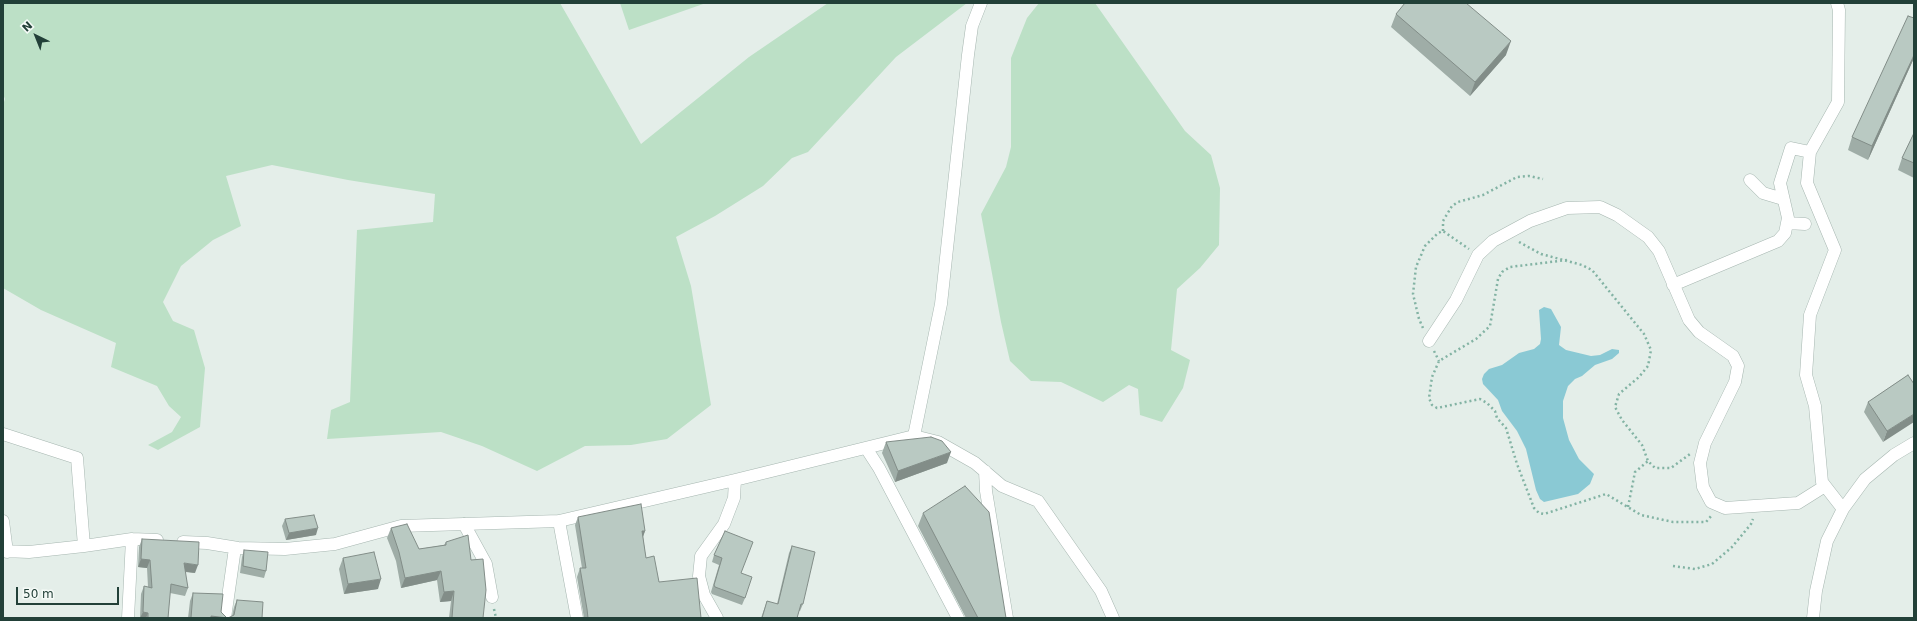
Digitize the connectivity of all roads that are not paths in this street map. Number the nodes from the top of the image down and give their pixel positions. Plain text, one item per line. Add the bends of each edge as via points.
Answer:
1 (981, 3) edge
2 (1837, 3) edge
3 (1810, 152) junction
4 (1750, 180) dead end
5 (1783, 199) junction
6 (1787, 223) junction
7 (1805, 224) dead end
8 (1673, 286) junction
9 (1430, 341) road end
10 (3, 434) edge
11 (914, 436) junction
12 (1914, 443) edge
13 (866, 448) junction
14 (984, 471) junction
15 (735, 480) junction
16 (1825, 486) junction
17 (1844, 509) junction
18 (3, 521) edge
19 (559, 521) junction
20 (464, 524) junction
21 (132, 539) junction
22 (84, 546) junction
23 (235, 548) junction
24 (5, 552) edge
25 (492, 597) dead end
26 (128, 618) edge
27 (225, 618) edge
28 (577, 618) edge
29 (717, 618) edge
30 (958, 618) edge
31 (1006, 618) edge
32 (1113, 618) edge
33 (1813, 618) edge

1 - 11 street via 972,26 968,55 941,304
2 - 3 street via 1838,102
3 - 5 street via 1791,148 1780,183
3 - 16 street via 1807,183 1835,250 1810,315 1806,375 1815,406 1822,482
4 - 5 street via 1763,193
5 - 6 street
6 - 7 street
6 - 8 street via 1785,233 1778,241
8 - 9 street via 1659,251 1648,237 1617,215 1600,207 1567,208 1530,221 1505,234 1478,255 1456,300
8 - 16 street via 1689,320 1699,332 1733,356 1738,366 1735,382 1705,443 1700,463 1703,488 1711,502 1725,508 1798,503
10 - 22 street via 77,458
11 - 13 street
11 - 14 street via 938,442 975,462
12 - 17 street via 1865,479
13 - 15 street
13 - 30 street
14 - 31 street
14 - 32 street via 1002,486 1038,501 1101,591
15 - 19 street
15 - 29 street via 734,498 724,524 701,556 699,576 704,595
16 - 17 street
17 - 33 street via 1827,541
18 - 24 street
19 - 20 street
19 - 28 street
20 - 23 street via 401,526 335,544 285,549
20 - 25 street via 486,564
21 - 22 street
21 - 23 street via 207,543
21 - 26 street
22 - 24 street
23 - 27 street

